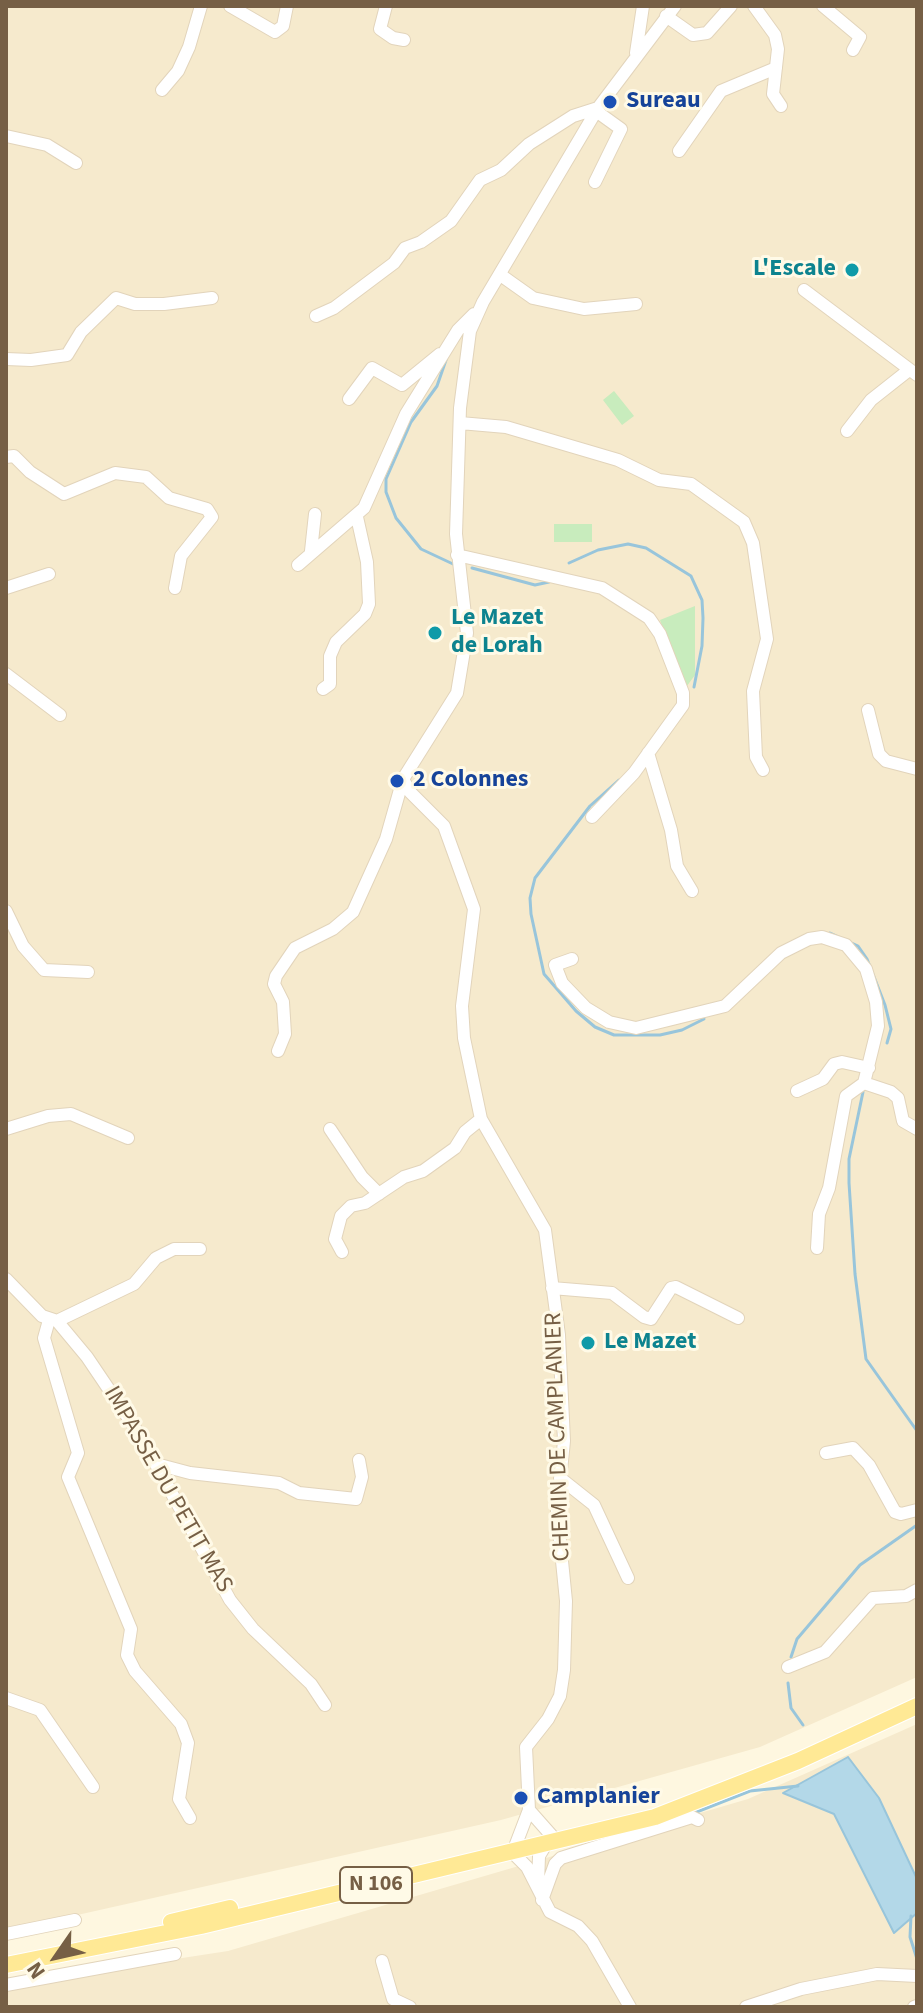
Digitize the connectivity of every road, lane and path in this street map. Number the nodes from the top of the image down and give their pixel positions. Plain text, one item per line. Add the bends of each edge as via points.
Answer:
1 (201, 6) edge
2 (230, 6) edge
3 (287, 6) edge
4 (386, 6) edge
5 (643, 6) edge
6 (731, 6) edge
7 (754, 6) edge
8 (823, 6) edge
9 (670, 11) edge
10 (404, 40) dead end
11 (853, 50) dead end
12 (636, 56) junction
13 (776, 68) junction
14 (162, 90) dead end
15 (781, 106) dead end
16 (597, 110) junction
17 (6, 136) edge
18 (679, 151) dead end
19 (76, 163) dead end
20 (595, 182) dead end
21 (502, 276) junction
22 (804, 290) dead end
23 (212, 298) dead end
24 (636, 304) dead end
25 (479, 310) junction
26 (316, 316) dead end
27 (468, 338) junction
28 (449, 346) junction
29 (6, 359) edge
30 (913, 373) edge
31 (349, 399) dead end
32 (460, 423) junction
33 (847, 431) dead end
34 (6, 457) edge
35 (315, 514) dead end
36 (357, 517) junction
37 (311, 551) junction
38 (457, 555) junction
39 (298, 565) dead end
40 (49, 574) dead end
41 (6, 588) edge
42 (175, 588) dead end
43 (6, 674) edge
44 (323, 689) dead end
45 (868, 710) dead end
46 (60, 715) dead end
47 (648, 753) junction
48 (917, 769) edge
49 (763, 770) dead end
50 (403, 779) junction
51 (592, 817) dead end
52 (692, 891) dead end
53 (6, 911) edge
54 (572, 959) dead end
55 (88, 972) dead end
56 (278, 1051) dead end
57 (869, 1068) junction
58 (868, 1086) junction
59 (797, 1091) dead end
60 (481, 1119) junction
61 (6, 1129) edge
62 (330, 1129) dead end
63 (917, 1129) edge
64 (128, 1138) dead end
65 (379, 1194) junction
66 (817, 1248) dead end
67 (200, 1249) dead end
68 (342, 1252) dead end
69 (6, 1279) edge
70 (552, 1288) junction
71 (738, 1318) dead end
72 (53, 1321) junction
73 (826, 1453) dead end
74 (359, 1460) dead end
75 (156, 1464) junction
76 (560, 1478) junction
77 (917, 1510) edge
78 (628, 1578) dead end
79 (917, 1590) edge
80 (788, 1667) dead end
81 (6, 1698) edge
82 (325, 1705) dead end
83 (917, 1706) edge
84 (93, 1787) dead end
85 (529, 1810) junction
86 (190, 1818) dead end
87 (698, 1820) dead end
88 (548, 1841) junction
89 (515, 1849) junction
90 (540, 1896) junction
91 (75, 1920) dead end
92 (6, 1934) edge
93 (6, 1954) edge
94 (175, 1954) dead end
95 (382, 1961) dead end
96 (6, 1965) edge
97 (917, 1976) edge
98 (6, 1985) edge
99 (410, 2007) edge
100 (630, 2007) edge
101 (746, 2007) edge

1 - 14 street via 178,71
2 - 3 street via 275,32 283,26
4 - 10 street via 380,29
5 - 12 street
6 - 9 street via 707,33 693,35
7 - 13 street via 775,35
8 - 11 street via 860,37
9 - 12 street
12 - 16 street
13 - 15 street via 773,94
13 - 18 street via 721,91
16 - 20 street via 621,129
16 - 21 street
16 - 26 street via 573,116 529,144 501,170 480,180 451,221 405,248 394,263
17 - 19 street via 47,145
21 - 24 street via 533,298 584,309
21 - 25 street
22 - 30 street
23 - 29 street via 135,304 116,298 81,332 67,355
25 - 27 street
25 - 28 street
27 - 28 street
27 - 32 street
28 - 31 street via 402,385 372,368
28 - 36 street via 406,414
30 - 33 street via 871,400
32 - 38 street
32 - 49 street via 506,427 618,460 645,475 691,484 727,507 750,532 767,639 753,691 756,757
34 - 42 street via 14,456 64,494 115,473 146,477 169,498 207,509 212,517 181,556
35 - 37 street
36 - 37 street
36 - 44 street via 369,604 336,642 330,684
37 - 39 street
38 - 47 street via 602,588 649,618 684,699
38 - 50 street via 467,633 457,693
40 - 41 street
43 - 46 street
45 - 48 street via 879,754
47 - 51 street
47 - 52 street via 677,866
50 - 56 street via 386,839 353,912 295,948 276,976 285,1034
50 - 60 street, CHEMIN DE CAMPLANIER via 444,826 474,909 462,1006
53 - 55 street via 23,946 44,970
54 - 57 street via 555,965 562,983 609,1022 636,1028 725,1006 781,953 809,939 834,940 859,958 872,982 878,1026
57 - 58 street
57 - 59 street via 834,1064 823,1079
58 - 63 street via 898,1098 903,1121
58 - 66 street via 846,1096 819,1214
60 - 65 street via 444,1156
60 - 70 street, CHEMIN DE CAMPLANIER via 545,1230
61 - 64 street via 71,1114
62 - 65 street
65 - 68 street via 341,1216 335,1239
67 - 72 street via 174,1249 156,1258 134,1284
69 - 72 street, IMPASSE DU PETIT MAS
70 - 71 street via 612,1293 651,1319 676,1287
70 - 76 street, CHEMIN DE CAMPLANIER via 564,1441
72 - 75 street, IMPASSE DU PETIT MAS via 100,1374
72 - 86 street via 44,1338 78,1453 68,1477 131,1629 127,1655 181,1724 188,1743 179,1799
73 - 77 street via 853,1448 869,1465 895,1512
74 - 75 street via 362,1477 356,1499
75 - 82 street, IMPASSE DU PETIT MAS via 243,1618 297,1668
76 - 78 street via 594,1505
76 - 85 street, CHEMIN DE CAMPLANIER via 564,1670 560,1696 526,1747
79 - 80 street via 873,1598 825,1652
81 - 84 street via 40,1710
83 - 88 main road, N 106 via 740,1784
85 - 88 street
85 - 89 street, CHEMIN DE CAMPLANIER
87 - 90 street via 692,1817 561,1858
88 - 89 main road, N 106
88 - 90 street via 539,1856
89 - 90 street
89 - 93 main road, N 106
89 - 96 main road, N 106 via 201,1926
90 - 100 street via 550,1912 578,1926 592,1941
91 - 92 street
94 - 98 street
95 - 99 street via 393,1999
97 - 101 street via 877,1974 801,1989

